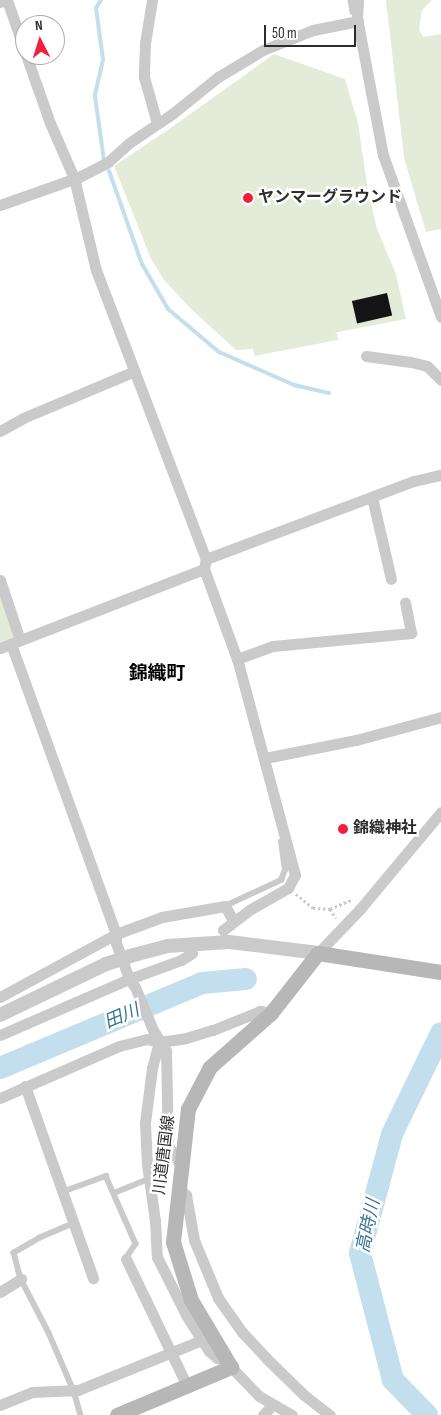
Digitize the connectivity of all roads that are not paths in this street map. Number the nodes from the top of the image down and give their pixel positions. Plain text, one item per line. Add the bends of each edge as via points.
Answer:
1 (152, 0) edge
2 (351, 0) edge
3 (358, 0) edge
4 (0, 2) edge
5 (358, 19) junction
6 (15, 23) edge
7 (30, 65) edge
8 (157, 123) junction
9 (74, 178) junction
10 (0, 205) edge
11 (441, 317) edge
12 (366, 356) dead end
13 (135, 371) junction
14 (441, 380) edge
15 (0, 430) edge
16 (441, 475) edge
17 (372, 497) junction
18 (205, 564) junction
19 (392, 579) dead end
20 (0, 580) edge
21 (405, 603) dead end
22 (10, 644) edge
23 (237, 660) junction
24 (441, 717) edge
25 (265, 758) junction
26 (441, 812) edge
27 (282, 827) junction
28 (225, 906) junction
29 (234, 922) junction
30 (223, 930) dead end
31 (116, 934) junction
32 (192, 954) dead end
33 (325, 954) junction
34 (441, 972) edge
35 (132, 983) junction
36 (0, 997) edge
37 (271, 1013) junction
38 (0, 1015) edge
39 (0, 1035) edge
40 (159, 1042) junction
41 (25, 1086) junction
42 (0, 1098) edge
43 (180, 1164) junction
44 (149, 1179) junction
45 (178, 1188) junction
46 (62, 1192) junction
47 (114, 1193) junction
48 (73, 1224) junction
49 (126, 1259) joint
50 (93, 1278) dead end
51 (21, 1279) junction
52 (0, 1292) edge
53 (202, 1340) junction
54 (171, 1351) junction
55 (228, 1362) junction
56 (187, 1386) junction
57 (74, 1391) junction
58 (0, 1405) edge
59 (272, 1405) junction
60 (81, 1415) edge
61 (117, 1415) edge
62 (263, 1415) edge
63 (292, 1415) edge
64 (330, 1415) edge

1 - 8 street via 145,43 144,78
2 - 5 lane
3 - 5 street
4 - 6 street via 7,0
5 - 8 street via 313,30 263,50 218,77
5 - 11 street via 383,155
7 - 9 street
8 - 9 street via 108,162
9 - 10 street
9 - 13 street via 96,270
12 - 14 street via 427,366
13 - 15 street
13 - 18 street
16 - 17 street
17 - 18 street
17 - 19 street
18 - 22 street
18 - 23 street
20 - 22 street
21 - 23 street via 412,633 273,646
22 - 31 street
23 - 25 street
24 - 25 street via 356,740
25 - 27 street
26 - 33 street
27 - 28 lane via 280,836 285,870 281,880
27 - 29 street via 295,875 288,888
28 - 29 street
28 - 31 street via 162,917
29 - 30 street
31 - 35 street via 116,943
31 - 36 street
32 - 35 street
33 - 34 main road
33 - 37 main road, 川道唐国線
33 - 38 street, bridge via 221,942 167,946 106,964
35 - 39 street
35 - 40 street
37 - 40 street via 260,1011 186,1038
37 - 43 main road, 川道唐国線 via 210,1067 188,1109
40 - 41 street via 147,1038 119,1046
40 - 43 street via 168,1062 168,1145
40 - 44 street via 152,1068 146,1123
41 - 42 street
41 - 46 street
43 - 45 main road, 川道唐国線
44 - 47 lane
44 - 53 street via 157,1258
45 - 55 main road, 川道唐国線 via 173,1242 179,1265 191,1300
45 - 64 street via 186,1195 194,1240 218,1298 242,1332 267,1359
46 - 47 lane via 106,1176
46 - 48 street
47 - 49 lane via 136,1244
48 - 50 street
48 - 51 lane via 14,1253
49 - 54 street
51 - 52 street
51 - 57 lane
53 - 54 street
53 - 55 street via 217,1358
54 - 56 street
54 - 57 street
55 - 56 main road
55 - 59 street via 259,1396
56 - 61 main road
57 - 58 street via 32,1392
57 - 60 lane
59 - 62 street
59 - 63 street

